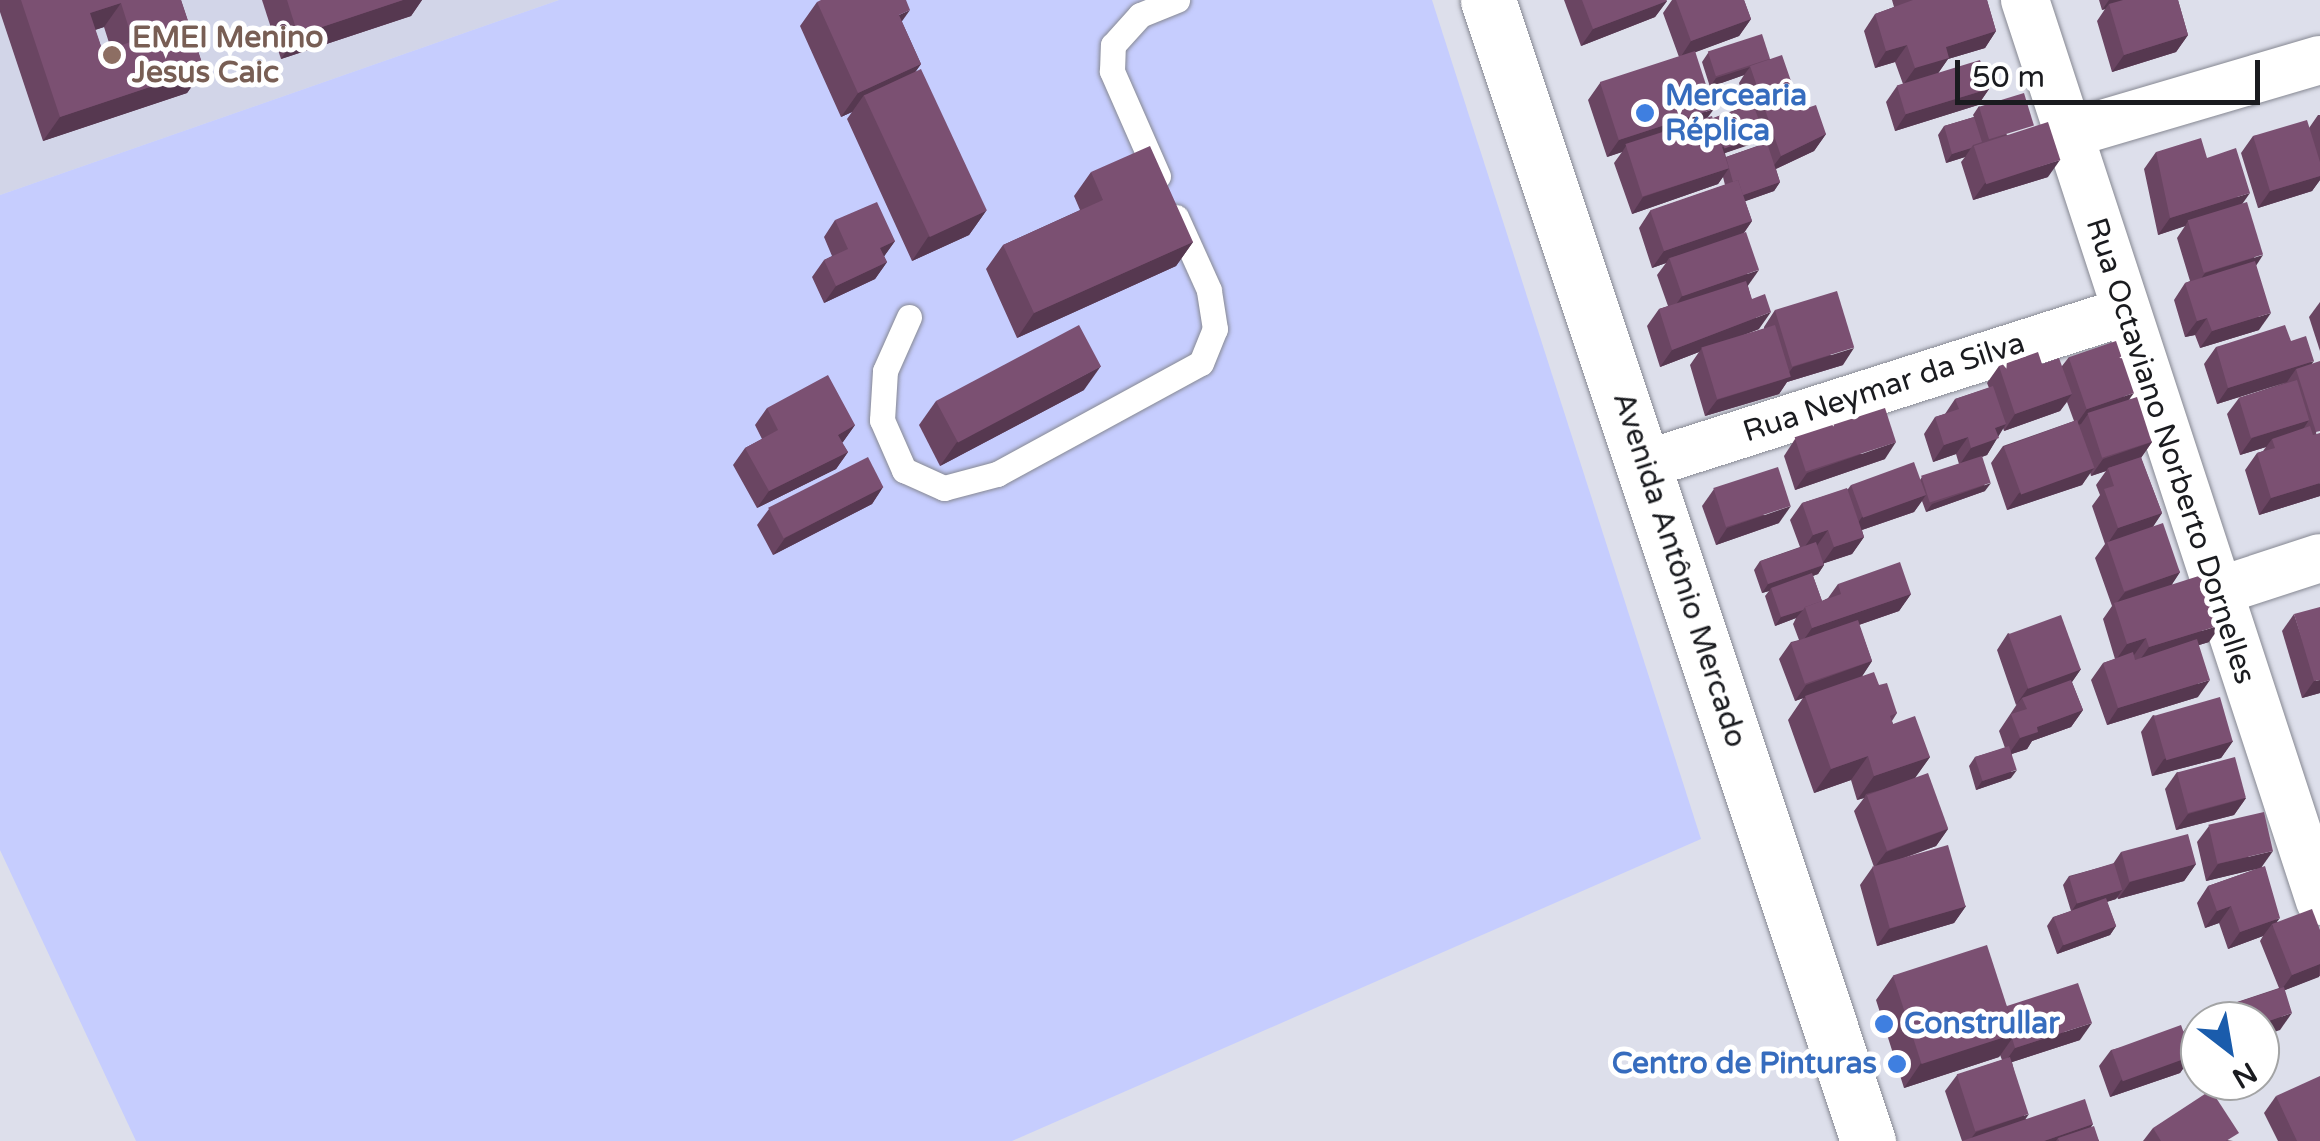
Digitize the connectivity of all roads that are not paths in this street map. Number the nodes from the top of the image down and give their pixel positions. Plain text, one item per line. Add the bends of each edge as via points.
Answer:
1 (1176, 0) edge
2 (1488, 0) edge
3 (2025, 0) edge
4 (2320, 60) edge
5 (2066, 134) junction
6 (2124, 312) junction
7 (909, 317) dead end
8 (1644, 465) junction
9 (2320, 558) edge
10 (2216, 592) junction
11 (2320, 902) edge
12 (1868, 1141) edge

1 - 7 lane via 1140,16 1113,44 1112,71 1209,290 1215,329 1201,363 997,474 944,488 904,470 882,420 886,371
2 - 8 street, Avenida Antônio Mercado
3 - 5 street, Rua Octaviano Norberto Dornelles
4 - 5 street
5 - 6 street, Rua Octaviano Norberto Dornelles
6 - 8 street, Rua Neymar da Silva
6 - 10 street, Rua Octaviano Norberto Dornelles
8 - 12 street, Avenida Antônio Mercado
9 - 10 street
10 - 11 street, Rua Octaviano Norberto Dornelles

